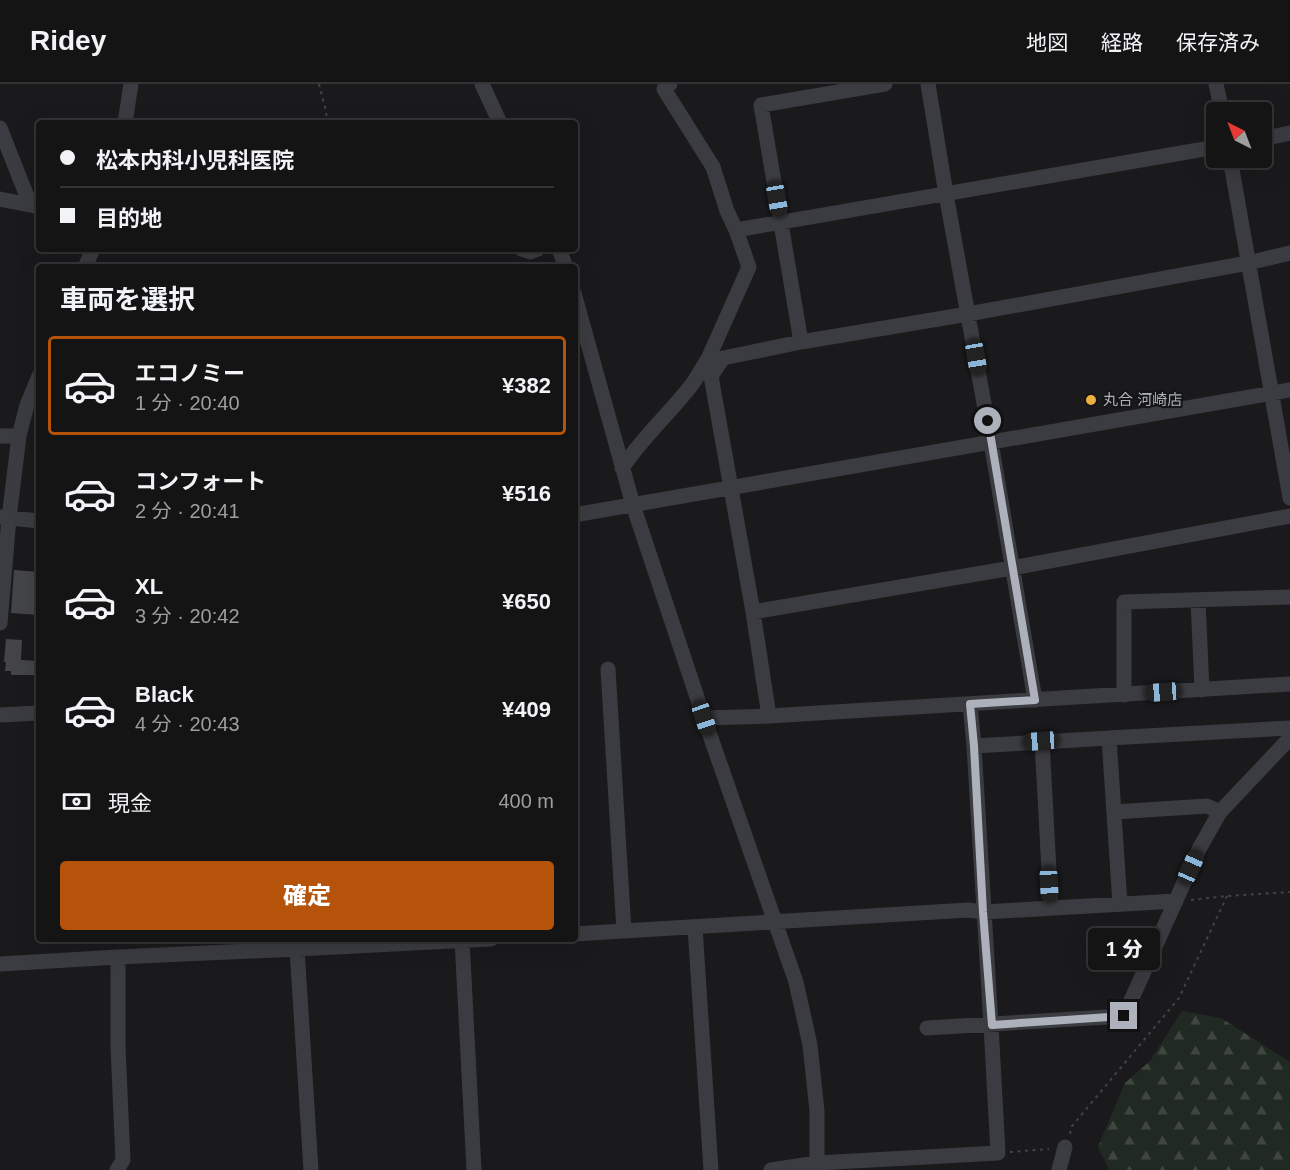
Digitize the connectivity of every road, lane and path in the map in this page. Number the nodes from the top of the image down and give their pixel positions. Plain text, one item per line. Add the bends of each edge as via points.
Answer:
1 (131, 84) edge
2 (320, 84) edge
3 (482, 84) edge
4 (885, 84) edge
5 (927, 84) edge
6 (1216, 84) edge
7 (665, 86) edge
8 (1220, 102) edge
9 (125, 120) edge
10 (327, 120) edge
11 (499, 120) edge
12 (0, 128) edge
13 (1290, 134) edge
14 (1272, 137) edge
15 (1206, 149) edge
16 (1232, 168) edge
17 (946, 194) junction
18 (0, 199) edge
19 (34, 205) edge
20 (781, 222) junction
21 (736, 230) junction
22 (1290, 253) edge
23 (1248, 263) junction
24 (578, 308) edge
25 (968, 314) junction
26 (801, 342) junction
27 (713, 362) junction
28 (36, 383) edge
29 (1290, 390) edge
30 (1271, 394) junction
31 (0, 435) edge
32 (19, 436) junction
33 (991, 442) junction
34 (622, 468) junction
35 (730, 487) junction
36 (1290, 498) edge
37 (633, 505) junction
38 (578, 514) edge
39 (1290, 516) edge
40 (4, 518) edge
41 (36, 521) edge
42 (1012, 568) junction
43 (1290, 597) edge
44 (1198, 600) junction
45 (753, 612) junction
46 (0, 623) edge
47 (608, 669) dead end
48 (1290, 684) edge
49 (1202, 690) junction
50 (1124, 694) junction
51 (1035, 700) junction
52 (970, 704) junction
53 (36, 713) edge
54 (0, 715) edge
55 (769, 716) junction
56 (704, 718) junction
57 (1290, 728) edge
58 (1109, 738) junction
59 (1290, 738) edge
60 (1041, 741) junction
61 (974, 746) junction
62 (1114, 812) junction
63 (1220, 812) junction
64 (1290, 892) edge
65 (1227, 896) junction
66 (1176, 901) junction
67 (1120, 904) junction
68 (1051, 908) junction
69 (983, 912) junction
70 (775, 921) junction
71 (695, 927) junction
72 (624, 931) junction
73 (578, 934) edge
74 (377, 942) edge
75 (462, 942) edge
76 (292, 944) edge
77 (118, 957) junction
78 (0, 964) edge
79 (992, 1025) junction
80 (927, 1028) dead end
81 (1065, 1147) junction
82 (998, 1153) junction
83 (122, 1167) edge
84 (817, 1167) edge
85 (311, 1170) edge
86 (474, 1170) edge
87 (711, 1170) edge
88 (771, 1170) edge
89 (1059, 1170) edge

1 - 9 street
2 - 10 path
3 - 11 street
4 - 20 street via 761,105
5 - 17 street
6 - 8 street
7 - 21 street via 713,167
12 - 19 street
13 - 14 street
15 - 17 street
16 - 23 street
17 - 20 street
17 - 25 street
18 - 19 street
20 - 21 street
20 - 26 street
21 - 27 street via 749,267
22 - 23 street
23 - 25 street
23 - 30 street
24 - 34 street
25 - 26 street
25 - 33 street
26 - 27 street
27 - 34 street
27 - 35 street via 711,376
28 - 32 street
29 - 30 street
30 - 33 street
30 - 36 street
31 - 32 street
32 - 40 street
33 - 35 street
33 - 42 street
34 - 37 street
35 - 37 street
35 - 45 street
37 - 38 street
37 - 56 street
39 - 42 street
40 - 41 street
40 - 46 street
42 - 45 street
42 - 51 street
43 - 44 street
44 - 49 street
44 - 50 street via 1124,602
45 - 55 street
47 - 72 street
48 - 49 street
49 - 50 street
50 - 51 street
51 - 52 street
52 - 55 street
52 - 61 street
53 - 54 street
55 - 56 street
56 - 70 street
57 - 58 street
58 - 60 street
58 - 62 street
59 - 63 street
60 - 61 street
60 - 68 street
61 - 69 street
62 - 63 street via 1207,806
62 - 67 street
63 - 66 street
64 - 65 path
65 - 66 path
65 - 81 path via 1179,998 1072,1126
66 - 67 street
66 - 79 street via 1124,1016
67 - 68 street
68 - 69 street
69 - 70 street
69 - 79 street
70 - 71 street
70 - 84 street via 796,982 810,1045 817,1111
71 - 72 street
71 - 87 street
72 - 73 street
74 - 76 street
75 - 86 street
76 - 77 street
76 - 85 street
77 - 78 street
77 - 83 street
79 - 80 street
79 - 82 street
81 - 82 path
81 - 89 street
82 - 84 street
84 - 88 street

